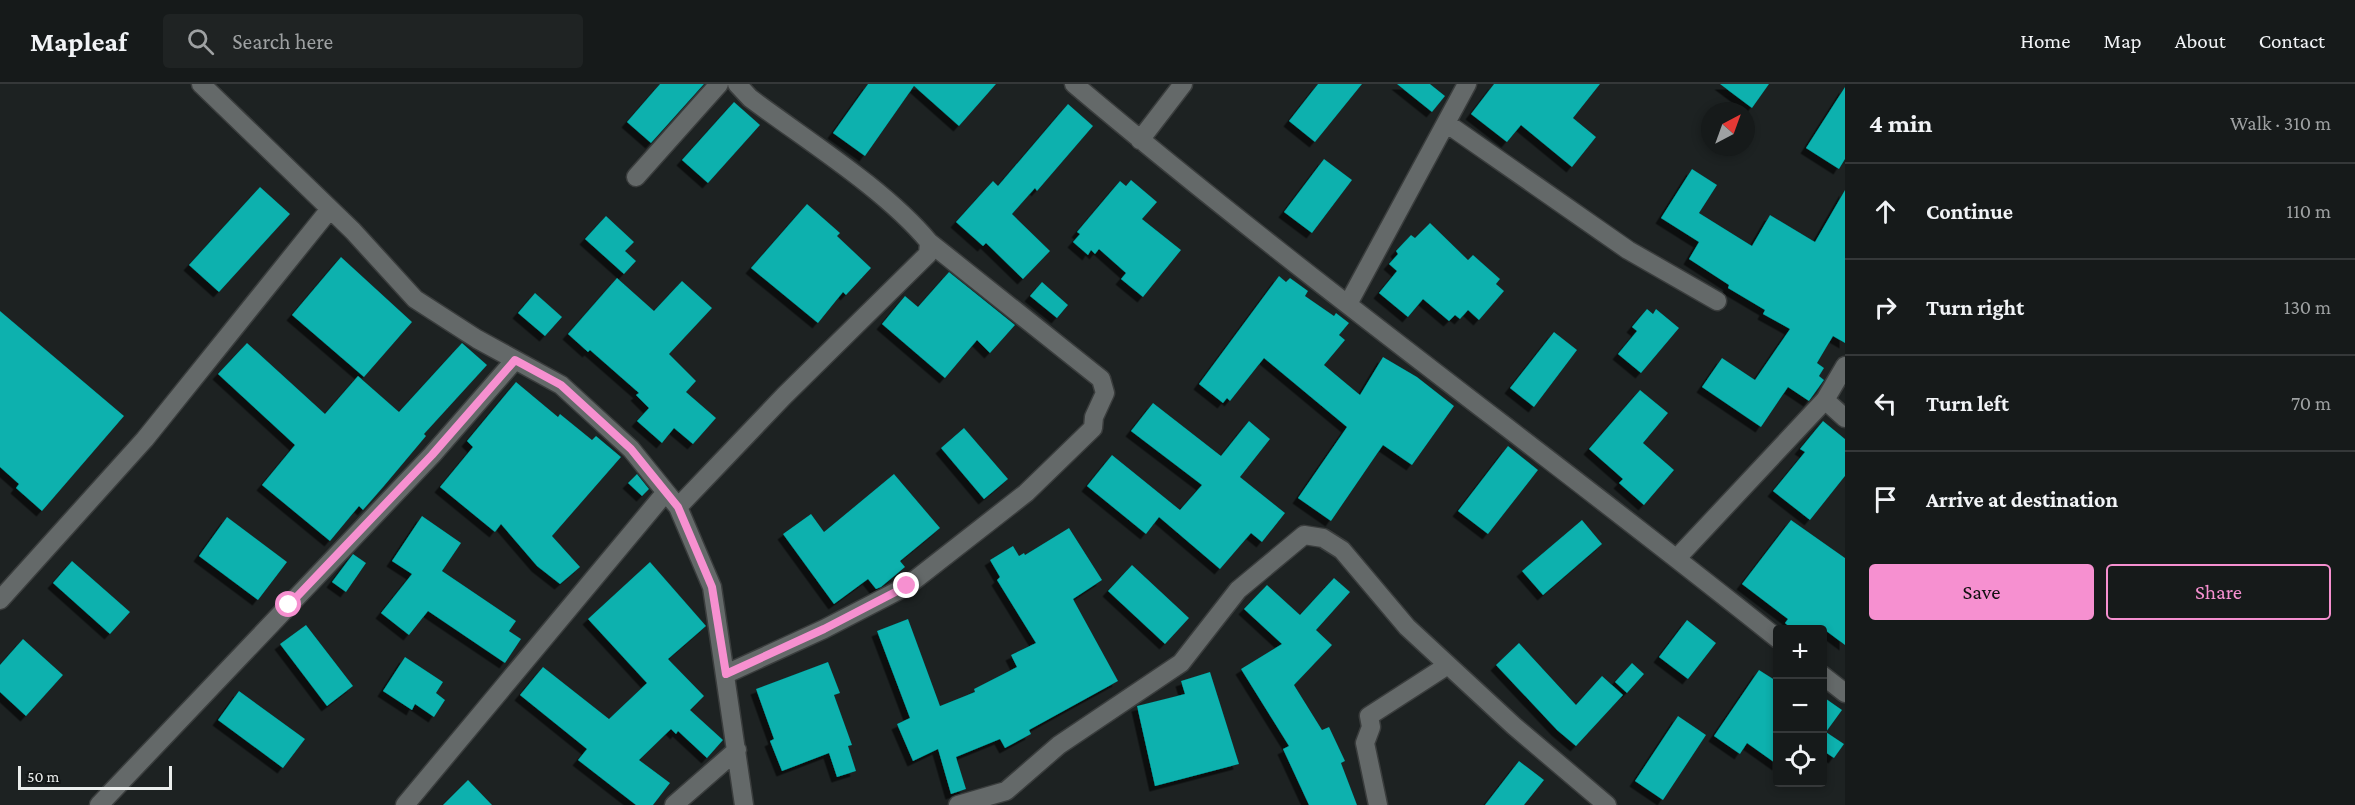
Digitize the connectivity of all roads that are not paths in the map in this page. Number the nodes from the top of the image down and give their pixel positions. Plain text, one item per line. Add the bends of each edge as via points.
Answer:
1 (201, 84) edge
2 (719, 84) edge
3 (737, 84) edge
4 (1074, 84) edge
5 (1183, 84) edge
6 (1467, 84) edge
7 (1446, 123) junction
8 (1140, 140) junction
9 (636, 177) dead end
10 (330, 208) junction
11 (929, 242) junction
12 (1717, 301) dead end
13 (1348, 304) junction
14 (515, 360) junction
15 (1845, 366) edge
16 (1825, 400) junction
17 (1845, 418) edge
18 (666, 492) junction
19 (678, 507) junction
20 (1677, 558) junction
21 (0, 600) edge
22 (1773, 635) edge
23 (1448, 665) junction
24 (726, 674) junction
25 (1827, 679) edge
26 (1845, 693) edge
27 (737, 750) junction
28 (99, 805) edge
29 (405, 805) edge
30 (675, 805) edge
31 (744, 805) edge
32 (958, 805) edge
33 (1378, 805) edge
34 (1607, 805) edge

1 - 10 street
2 - 9 street
3 - 11 street via 750,98 871,188
4 - 8 street
5 - 8 street
6 - 7 street
7 - 12 street via 1628,250
7 - 13 street
8 - 13 street
10 - 14 street via 415,299
10 - 21 street via 145,439
11 - 19 street via 928,254
11 - 24 street via 1101,379 1105,393 1093,428 1026,493 907,586
13 - 20 street
14 - 18 street via 561,385 631,449
14 - 28 street via 432,455
15 - 16 street
16 - 17 street
16 - 20 street
18 - 19 street
18 - 29 street
19 - 24 street via 712,587
20 - 22 street
23 - 32 street via 1407,627 1342,550 1323,538 1304,535 1238,590 1181,663 1059,745 1006,791
23 - 33 street via 1369,716 1371,727 1365,743
23 - 34 street
24 - 27 street
25 - 26 street
27 - 30 street
27 - 31 street

